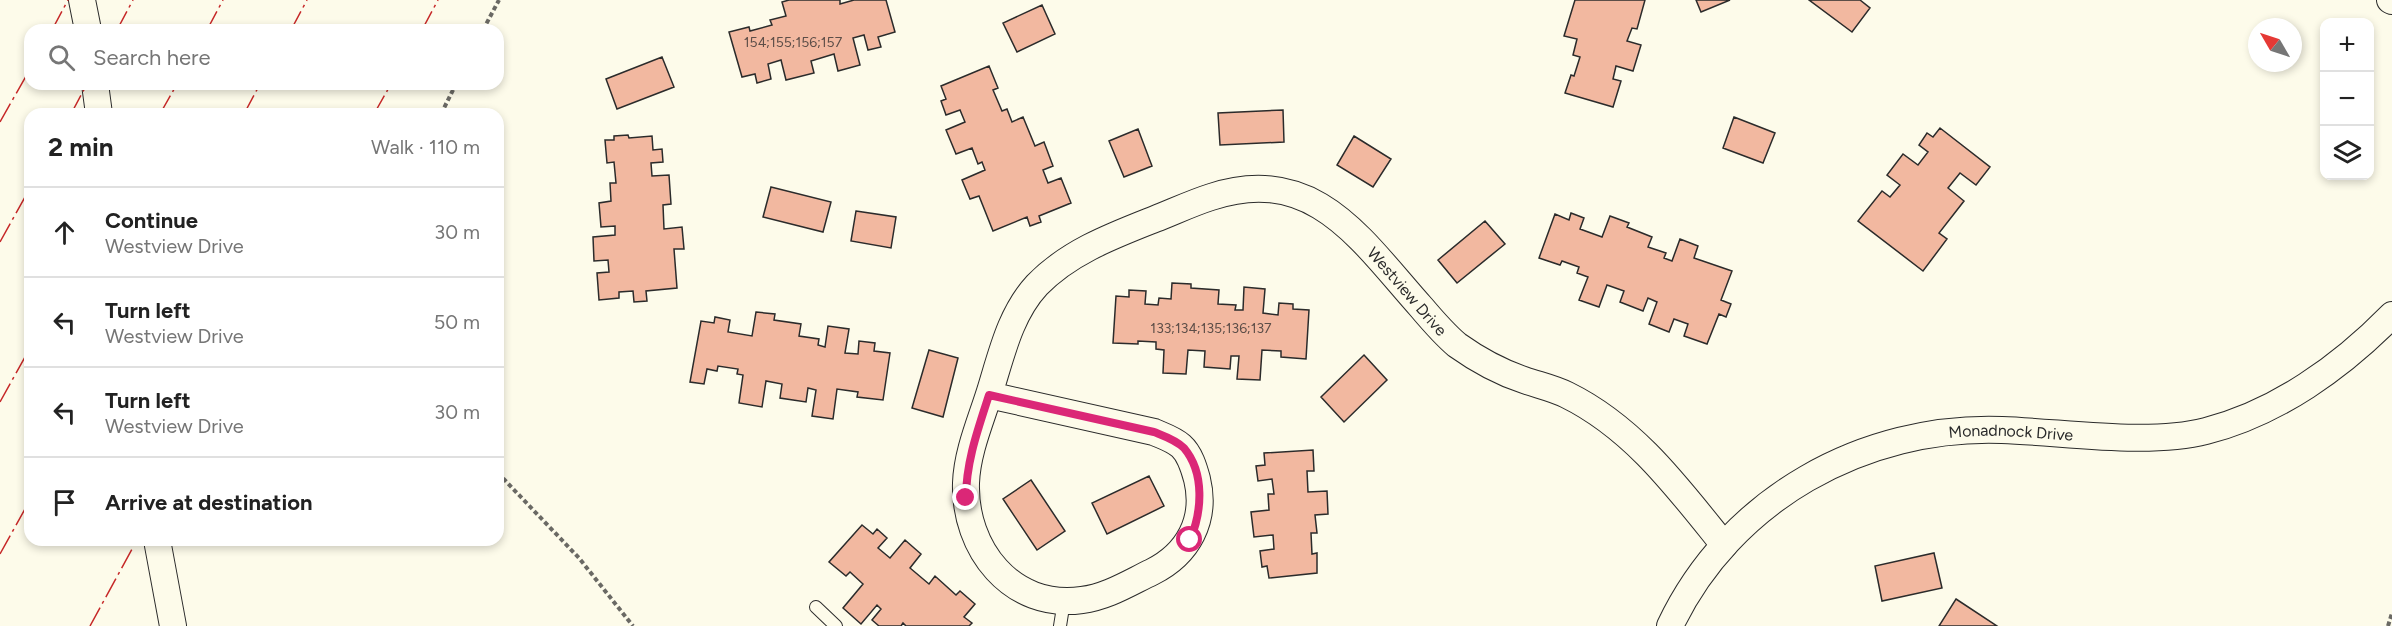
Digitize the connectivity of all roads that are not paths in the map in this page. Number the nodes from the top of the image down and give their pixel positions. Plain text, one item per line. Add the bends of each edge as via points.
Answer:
1 (82, 0) edge
2 (87, 24) edge
3 (96, 90) edge
4 (98, 108) edge
5 (2392, 315) edge
6 (989, 395) junction
7 (1724, 545) junction
8 (158, 546) edge
9 (816, 607) dead end
10 (1062, 614) edge
11 (173, 626) edge
12 (836, 626) edge
13 (1670, 626) edge

1 - 2 street
3 - 4 street
5 - 7 street, Monadnock Drive via 2342,362 2266,408 2205,432 2142,437 1972,429 1889,442 1837,462 1788,489
6 - 7 street, Westview Drive via 1017,313 1056,268 1110,237 1213,196 1251,188 1281,190 1317,203 1336,215 1439,328 1469,353 1504,373 1569,396 1607,419 1661,468
6 - 10 street, Westview Drive via 966,478 972,530 986,558 1007,580
6 - 10 street, Westview Drive via 1154,432 1184,448 1192,462 1199,487 1199,514 1183,550 1162,567
7 - 13 street, Monadnock Drive via 1692,587
8 - 11 street
9 - 12 lane

